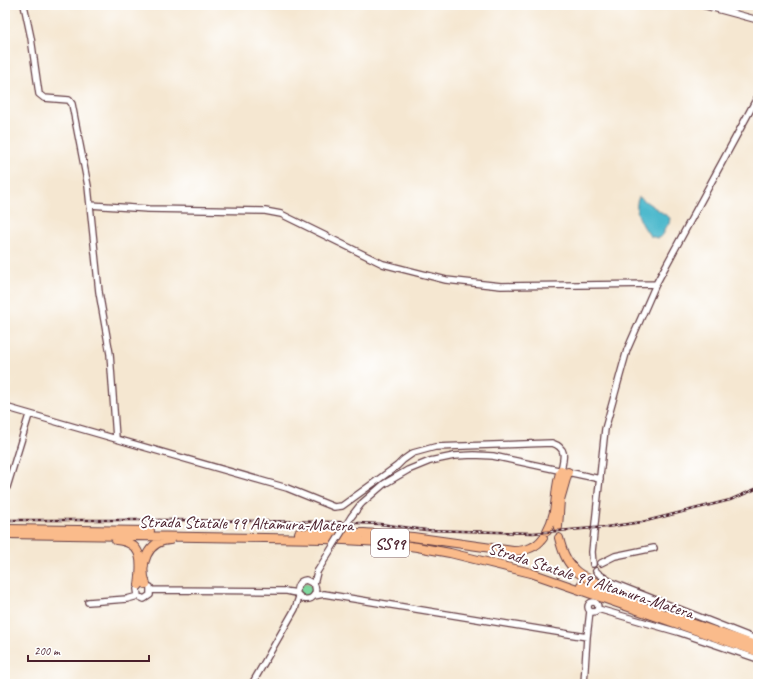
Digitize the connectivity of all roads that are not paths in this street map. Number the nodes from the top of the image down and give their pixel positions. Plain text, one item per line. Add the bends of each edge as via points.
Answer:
1 (24, 5) edge
2 (702, 5) edge
3 (758, 20) edge
4 (758, 96) edge
5 (90, 205) junction
6 (656, 284) junction
7 (5, 407) edge
8 (29, 415) junction
9 (116, 438) junction
10 (564, 471) junction
11 (600, 479) junction
12 (5, 489) edge
13 (558, 527) dead end
14 (5, 529) edge
15 (321, 533) junction
16 (5, 535) edge
17 (258, 538) junction
18 (559, 538) dead end
19 (654, 548) dead end
20 (598, 566) junction
21 (317, 572) junction
22 (306, 580) junction
23 (146, 586) junction
24 (315, 586) junction
25 (297, 587) junction
26 (286, 591) junction
27 (324, 594) junction
28 (138, 596) junction
29 (314, 596) junction
30 (301, 597) junction
31 (88, 602) dead end
32 (598, 609) junction
33 (590, 611) junction
34 (686, 620) junction
35 (587, 637) junction
36 (758, 640) edge
37 (758, 646) edge
38 (758, 652) edge
39 (758, 659) edge
40 (252, 684) edge
41 (584, 684) edge

1 - 5 street via 39,94 44,98 68,100 72,104
2 - 3 street
4 - 6 street
5 - 6 street via 148,209 265,211 281,214 383,264 446,280 501,286
5 - 9 street via 99,292 110,354
6 - 11 street via 625,357 605,429
7 - 8 street
8 - 9 street
8 - 12 street
9 - 10 street via 287,488 334,507 342,506 413,453 435,447 552,443 562,447
10 - 11 street
10 - 13 highway
10 - 15 highway via 557,483 554,516 545,535 536,546 520,551 408,536
10 - 21 street, bridge via 493,456 454,456 430,461 384,484 361,504
11 - 20 street via 592,552
14 - 15 highway, SS99
15 - 34 highway, SS99 via 417,542 493,557
16 - 17 highway, Strada Statale 99 Altamura-Matera / SS99
16 - 23 highway via 126,541 140,556 141,575
17 - 23 highway via 164,540 157,543 144,563
17 - 38 highway, Strada Statale 99 Altamura-Matera / SS99 via 382,542 450,553 531,573
18 - 34 highway via 567,561 581,575
19 - 20 street via 615,556
20 - 36 street via 606,579 614,583
21 - 22 street
21 - 24 street
22 - 24 street
22 - 25 street
23 - 26 street
23 - 28 street via 136,591
23 - 28 street via 150,595 147,598
24 - 27 street
24 - 29 street
25 - 26 street
25 - 30 street
26 - 30 street
27 - 29 street
27 - 35 street
28 - 31 street
29 - 30 street via 310,599
30 - 40 street
32 - 33 street via 595,612
32 - 33 street via 597,604 591,602 588,607
32 - 39 street
33 - 35 street
34 - 37 highway, SS99
35 - 41 street

